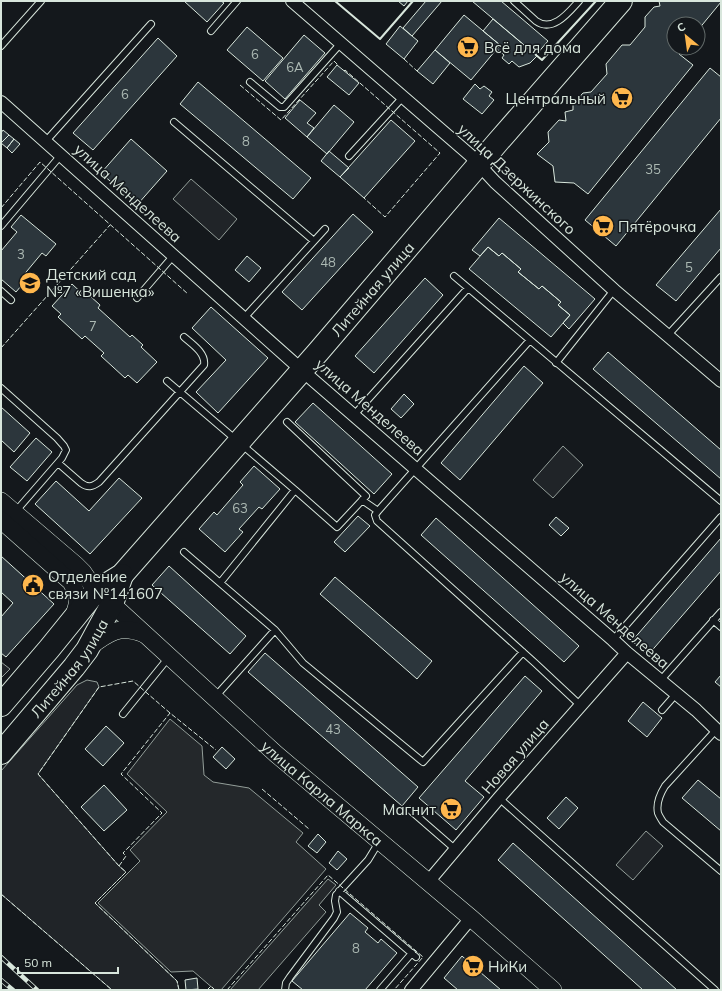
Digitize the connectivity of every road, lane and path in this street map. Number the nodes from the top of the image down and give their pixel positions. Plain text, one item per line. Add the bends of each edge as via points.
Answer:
1 (41, 1) edge
2 (237, 1) edge
3 (292, 1) edge
4 (514, 1) edge
5 (579, 1) edge
6 (621, 1) edge
7 (151, 24) dead end
8 (211, 31) dead end
9 (340, 43) junction
10 (1, 46) edge
11 (250, 82) dead end
12 (403, 97) junction
13 (1, 102) edge
14 (174, 122) dead end
15 (46, 141) junction
16 (61, 155) junction
17 (349, 156) dead end
18 (479, 164) junction
19 (1, 226) edge
20 (325, 229) dead end
21 (314, 241) junction
22 (174, 256) junction
23 (454, 276) dead end
24 (721, 277) edge
25 (468, 288) junction
26 (614, 290) junction
27 (1, 291) edge
28 (137, 298) dead end
29 (11, 300) dead end
30 (244, 318) junction
31 (668, 335) junction
32 (184, 337) dead end
33 (530, 340) junction
34 (556, 362) junction
35 (302, 370) junction
36 (167, 381) dead end
37 (721, 381) edge
38 (1, 388) edge
39 (180, 392) junction
40 (354, 415) junction
41 (287, 422) dead end
42 (239, 442) junction
43 (58, 463) junction
44 (416, 469) junction
45 (295, 490) junction
46 (1, 500) edge
47 (362, 500) junction
48 (721, 502) edge
49 (378, 511) junction
50 (8, 516) edge
51 (721, 517) edge
52 (184, 552) dead end
53 (71, 582) junction
54 (220, 583) junction
55 (104, 598) junction
56 (721, 612) edge
57 (73, 620) junction
58 (714, 620) junction
59 (721, 627) edge
60 (275, 630) junction
61 (144, 634) junction
62 (613, 640) junction
63 (523, 652) junction
64 (627, 653) junction
65 (169, 657) junction
66 (80, 658) junction
67 (660, 681) junction
68 (676, 694) junction
69 (214, 698) junction
70 (1, 705) edge
71 (581, 706) junction
72 (662, 710) dead end
73 (124, 714) dead end
74 (719, 732) edge
75 (1, 753) edge
76 (499, 798) junction
77 (410, 810) dead end
78 (380, 841) junction
79 (456, 850) junction
80 (721, 871) edge
81 (428, 882) junction
82 (339, 892) junction
83 (471, 918) junction
84 (285, 990) edge
85 (380, 990) edge
86 (411, 990) edge
87 (553, 990) edge
88 (715, 990) edge

1 - 10 lane
2 - 8 lane
3 - 9 street, улица Дзержинского
4 - 5 lane via 536,21 546,25 565,17
6 - 18 highway, Литейная улица
7 - 15 lane
9 - 11 lane via 284,107
9 - 12 street, улица Дзержинского
12 - 17 lane
12 - 18 street, улица Дзержинского
13 - 15 street, улица Менделеева
14 - 21 lane
15 - 16 street, улица Менделеева
16 - 19 lane
16 - 22 street, улица Менделеева
18 - 26 street, улица Дзержинского via 495,182
18 - 35 highway, Литейная улица
20 - 21 lane
21 - 30 lane
22 - 28 lane
22 - 30 street, улица Менделеева
23 - 25 lane
24 - 31 lane
25 - 33 lane
25 - 40 lane
26 - 31 street, улица Дзержинского
26 - 34 lane
27 - 29 lane
30 - 35 street, улица Менделеева
31 - 37 street, улица Дзержинского
32 - 39 lane via 205,360 204,365
33 - 34 lane
33 - 44 lane
34 - 48 lane
35 - 40 street, улица Менделеева
35 - 42 highway, Литейная улица
36 - 39 lane
38 - 43 lane via 64,446 65,453
39 - 42 lane
39 - 43 lane via 94,486 81,484
40 - 44 street, улица Менделеева
41 - 47 lane via 366,496
42 - 45 lane
42 - 55 highway, Литейная улица
43 - 50 lane
44 - 49 lane
44 - 62 street, улица Менделеева
45 - 47 lane via 337,527
45 - 54 lane
46 - 50 street, улица Карла Маркса
47 - 49 lane
49 - 63 lane via 375,516 377,521
50 - 53 street, улица Карла Маркса
50 - 55 street, улица Карла Маркса via 84,572
51 - 62 lane
52 - 54 lane
53 - 55 street, улица Карла Маркса
53 - 57 street, улица Карла Маркса via 77,593 78,605
54 - 60 lane
55 - 57 highway, Литейная улица
55 - 61 street, улица Карла Маркса
55 - 66 highway, Литейная улица
56 - 58 lane
57 - 70 highway, Литейная улица
58 - 59 lane
58 - 67 lane
60 - 63 lane via 303,663 423,762
60 - 69 lane
61 - 65 street, улица Карла Маркса
61 - 66 street via 124,629 113,632 102,638
62 - 64 street, улица Менделеева
63 - 71 lane
64 - 67 street, улица Менделеева
64 - 71 street, Новая улица
65 - 69 street, улица Карла Маркса
65 - 73 lane
66 - 75 highway, Литейная улица
67 - 68 street, улица Менделеева
68 - 72 lane
68 - 74 street, улица Менделеева
69 - 78 street, улица Карла Маркса
71 - 76 street, Новая улица
74 - 80 lane via 665,786 660,793 658,813 663,822
76 - 79 street, Новая улица
76 - 88 lane
77 - 79 lane
78 - 81 street, улица Карла Маркса
78 - 82 lane via 368,860
79 - 81 street, Новая улица
81 - 83 street, улица Карла Маркса
82 - 84 lane via 336,895 337,912 334,918 290,977
82 - 85 lane via 414,955
83 - 86 street
83 - 87 street, улица Карла Маркса

